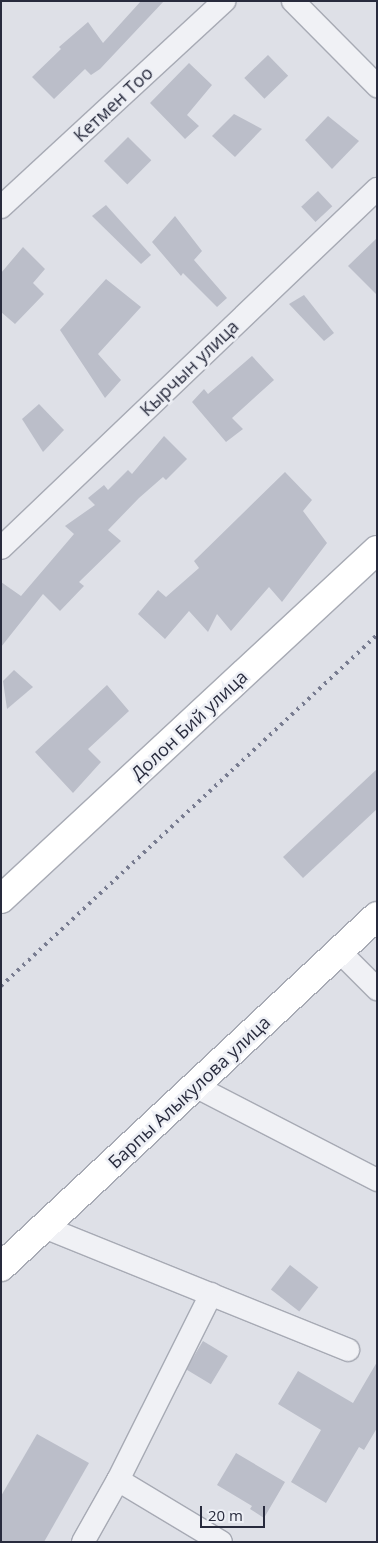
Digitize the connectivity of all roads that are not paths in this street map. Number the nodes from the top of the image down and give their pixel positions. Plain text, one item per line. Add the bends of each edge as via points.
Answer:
1 (224, 1) edge
2 (293, 1) edge
3 (377, 86) edge
4 (377, 189) edge
5 (1, 208) edge
6 (1, 548) edge
7 (377, 550) edge
8 (1, 899) edge
9 (377, 916) edge
10 (339, 951) junction
11 (377, 989) edge
12 (195, 1086) junction
13 (377, 1180) edge
14 (44, 1227) junction
15 (1, 1267) edge
16 (211, 1294) junction
17 (348, 1350) dead end
18 (118, 1480) junction
19 (83, 1542) edge
20 (221, 1542) edge

1 - 5 street, Кетмен Тоо
2 - 3 street
4 - 6 street, Кырчын улица
7 - 8 main road, Долон Бий улица
9 - 10 main road, Барпы Алыкулова улица
10 - 11 street
10 - 12 main road, Барпы Алыкулова улица
12 - 13 street
12 - 14 main road, Барпы Алыкулова улица
14 - 15 main road, Барпы Алыкулова улица
14 - 16 street
16 - 17 street
16 - 18 street
18 - 19 street
18 - 20 street

